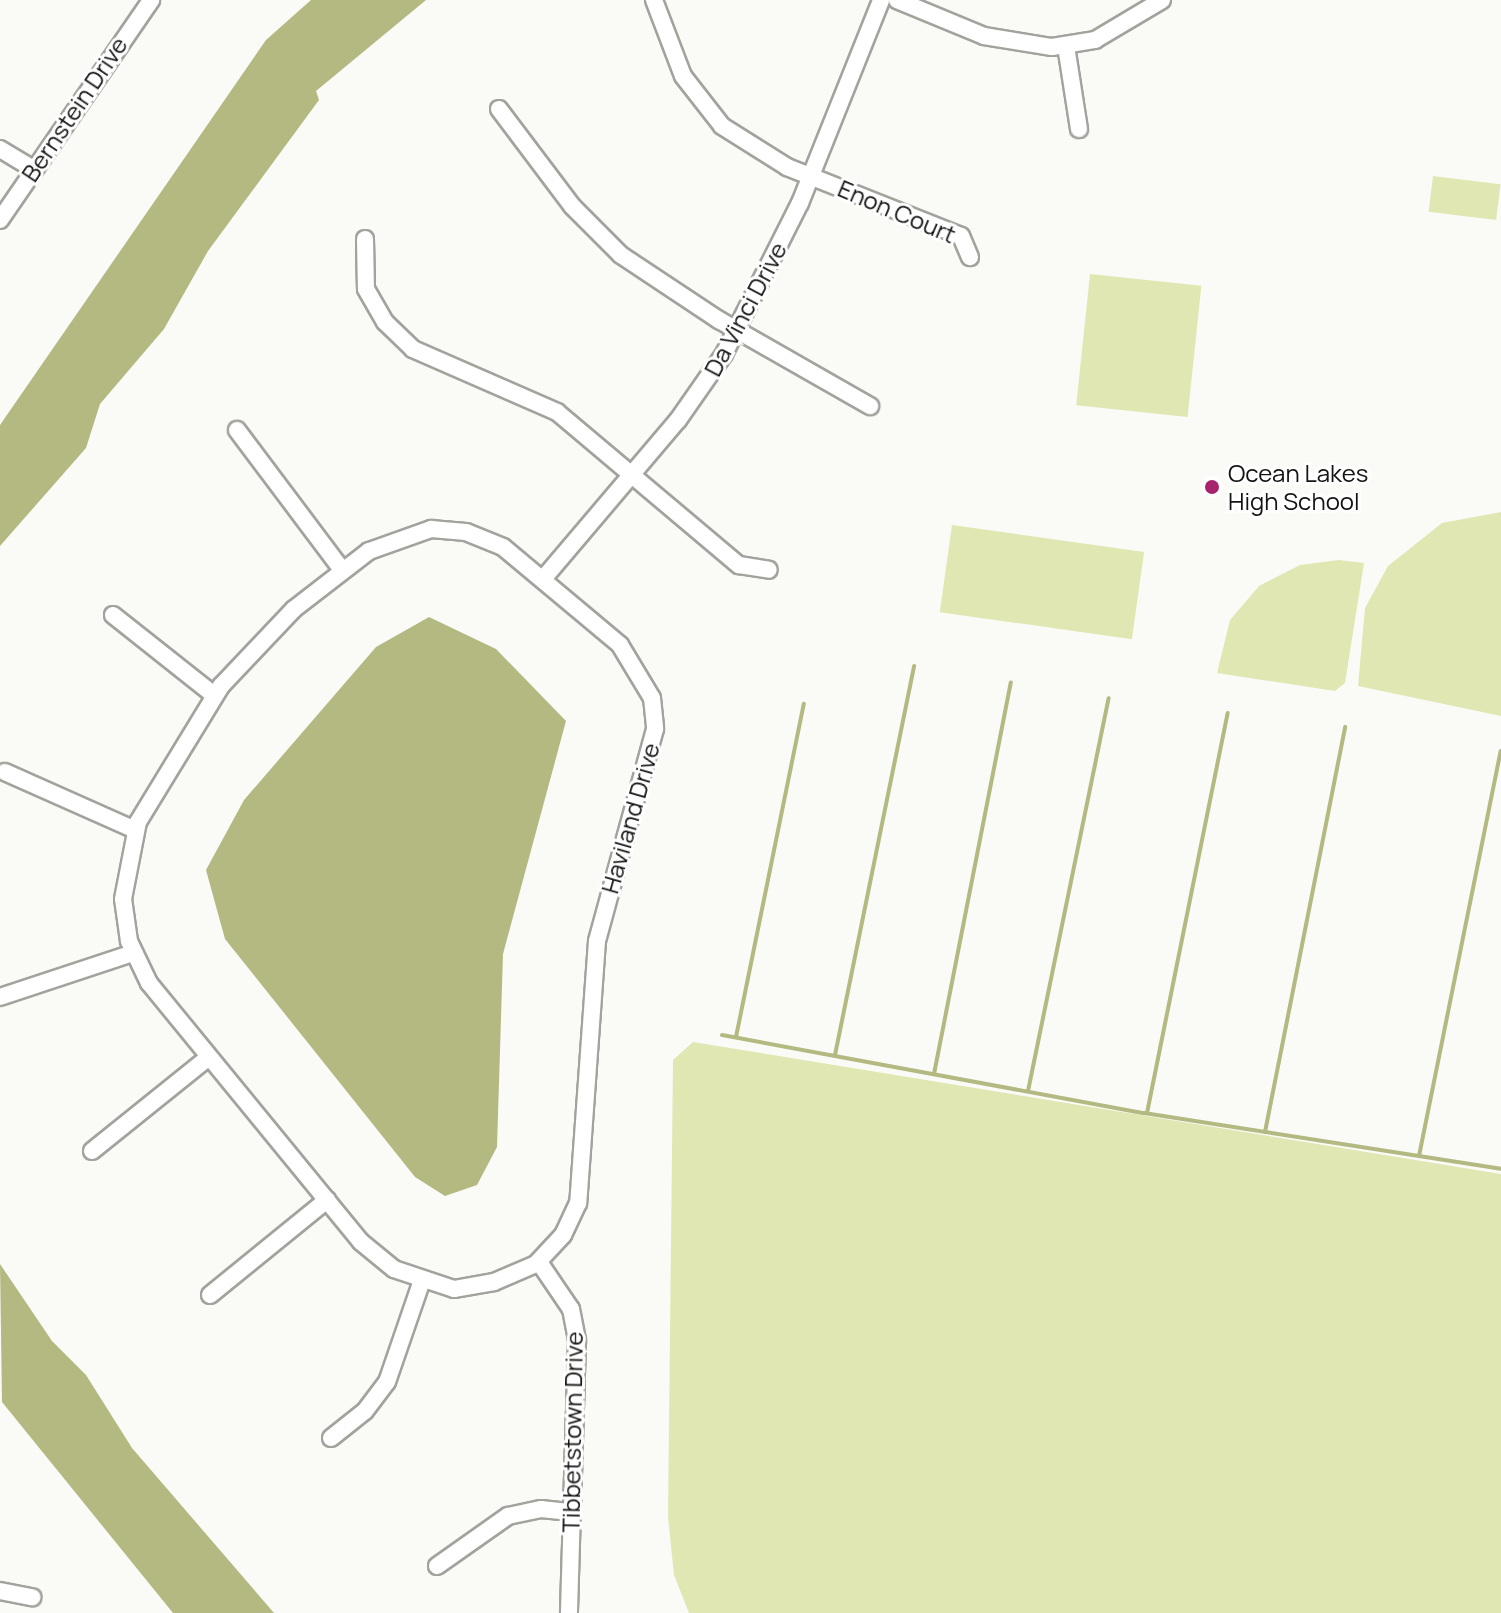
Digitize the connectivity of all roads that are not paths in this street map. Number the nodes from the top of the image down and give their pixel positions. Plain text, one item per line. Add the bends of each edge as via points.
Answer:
1 (151, 0) edge
2 (654, 0) edge
3 (881, 0) edge
4 (897, 0) edge
5 (1162, 0) edge
6 (1066, 46) junction
7 (499, 109) dead end
8 (1079, 129) dead end
9 (0, 149) edge
10 (33, 169) junction
11 (812, 175) junction
12 (0, 220) edge
13 (365, 239) dead end
14 (970, 257) dead end
15 (737, 331) junction
16 (870, 406) dead end
17 (237, 430) dead end
18 (633, 475) junction
19 (769, 570) dead end
20 (343, 571) junction
21 (543, 579) junction
22 (113, 615) dead end
23 (214, 695) junction
24 (5, 772) dead end
25 (135, 830) junction
26 (133, 953) junction
27 (0, 997) edge
28 (209, 1057) junction
29 (92, 1151) dead end
30 (327, 1200) junction
31 (539, 1262) junction
32 (421, 1283) junction
33 (210, 1295) dead end
34 (331, 1438) dead end
35 (571, 1512) junction
36 (437, 1566) dead end
37 (0, 1591) edge
38 (32, 1597) dead end
39 (569, 1613) edge

1 - 10 street, Bernstein Drive
2 - 11 street, Enon Court via 668,49 711,115 764,155
3 - 11 street, Da Vinci Drive
4 - 6 street via 1002,42
5 - 6 street via 1111,33
6 - 8 street
7 - 15 street via 572,206 621,255
9 - 10 street
10 - 12 street, Bernstein Drive
11 - 14 street, Enon Court via 961,236
11 - 15 street, Da Vinci Drive
13 - 18 street via 366,289 401,339 429,360 534,398
15 - 16 street
15 - 18 street, Da Vinci Drive
17 - 20 street
18 - 19 street via 739,565
18 - 21 street, Da Vinci Drive
20 - 21 street, Haviland Drive via 393,538 446,529 503,547
20 - 23 street, Haviland Drive via 294,609
21 - 31 street, Haviland Drive via 633,661 652,698 655,729 597,941 578,1203 563,1235
22 - 23 street
23 - 25 street, Haviland Drive
24 - 25 street
25 - 26 street, Haviland Drive via 123,899
26 - 27 street
26 - 28 street, Haviland Drive via 149,983
28 - 29 street
28 - 30 street, Haviland Drive
30 - 32 street, Haviland Drive via 377,1256
30 - 33 street
31 - 32 street, Haviland Drive via 470,1288
31 - 35 street, Tibbetstown Drive via 562,1292 575,1331
32 - 34 street via 387,1382 365,1411
35 - 36 street via 541,1509 508,1516
35 - 39 street, Tibbetstown Drive
37 - 38 street

